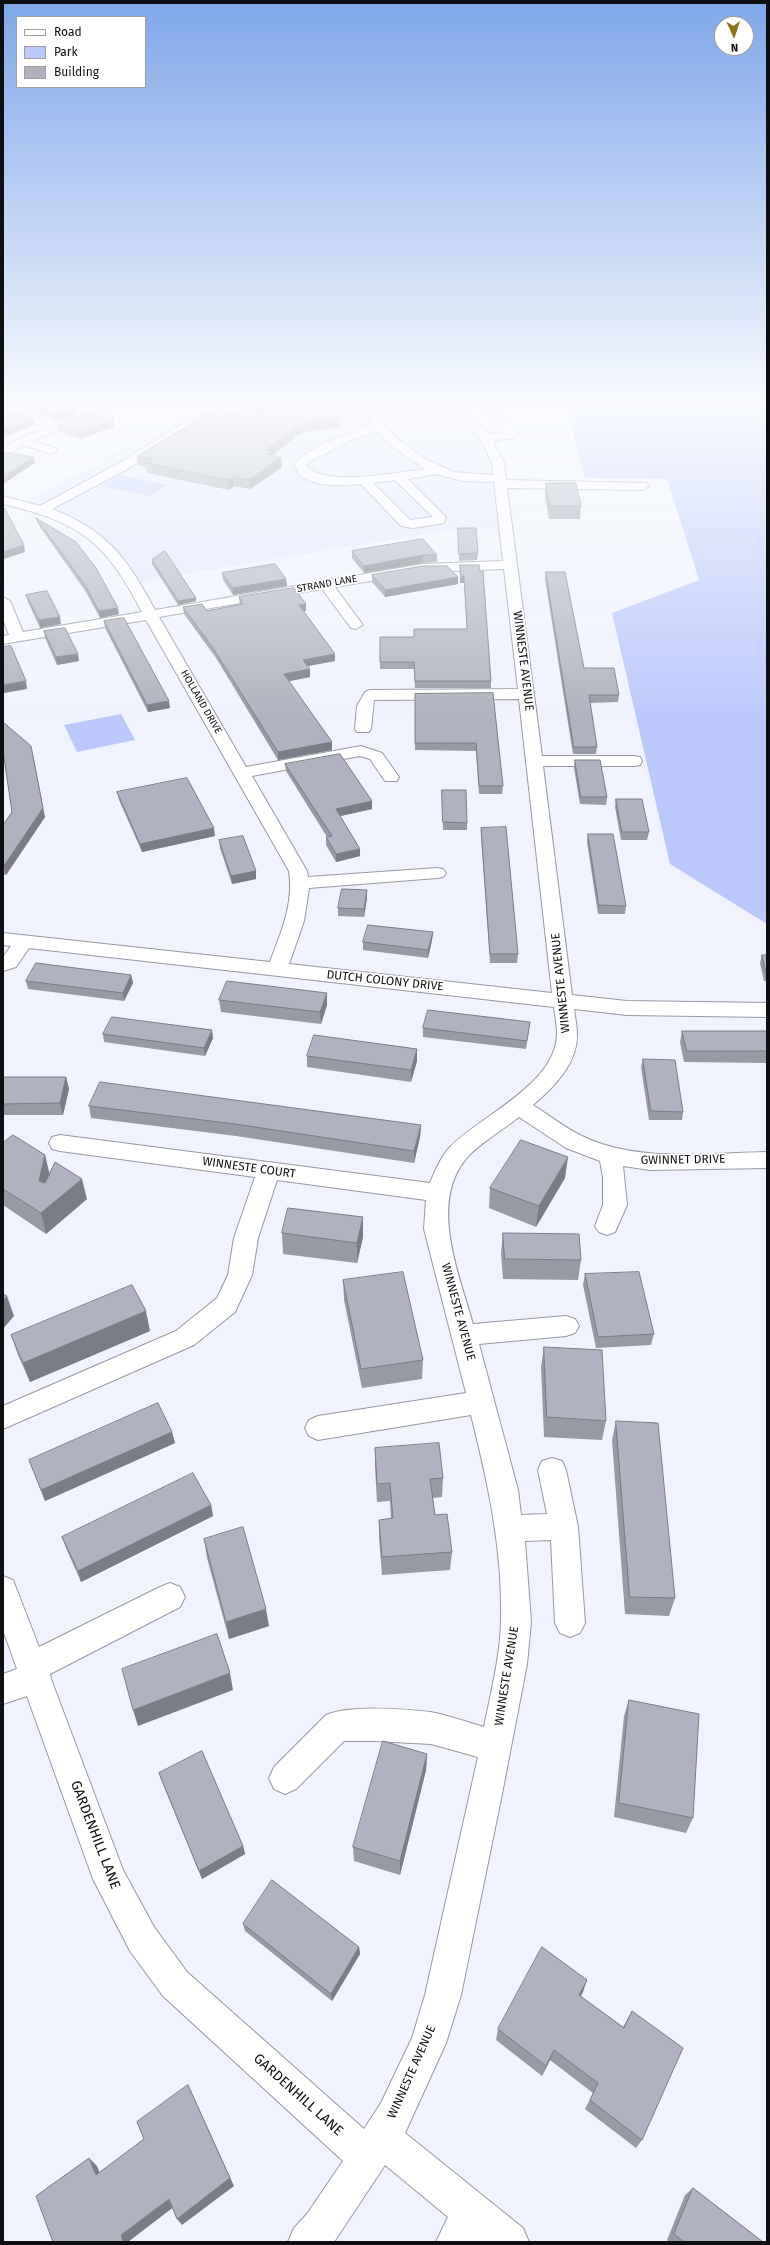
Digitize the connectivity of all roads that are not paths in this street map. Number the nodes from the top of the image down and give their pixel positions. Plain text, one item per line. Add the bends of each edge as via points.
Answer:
1 (43, 511) edge
2 (394, 511) edge
3 (434, 511) edge
4 (504, 511) edge
5 (510, 565) junction
6 (325, 584) junction
7 (3, 601) edge
8 (150, 614) junction
9 (8, 624) edge
10 (356, 625) dead end
11 (18, 638) junction
12 (3, 640) edge
13 (527, 694) junction
14 (363, 729) dead end
15 (535, 761) junction
16 (634, 761) dead end
17 (241, 773) junction
18 (391, 777) dead end
19 (438, 873) dead end
20 (301, 883) junction
21 (3, 939) edge
22 (24, 941) junction
23 (3, 964) edge
24 (277, 969) junction
25 (564, 1001) junction
26 (767, 1010) edge
27 (518, 1105) junction
28 (60, 1143) dead end
29 (610, 1156) junction
30 (767, 1160) edge
31 (269, 1170) junction
32 (438, 1193) junction
33 (607, 1226) dead end
34 (566, 1326) dead end
35 (464, 1335) junction
36 (481, 1402) junction
37 (3, 1418) edge
38 (318, 1428) dead end
39 (552, 1470) dead end
40 (564, 1527) junction
41 (510, 1528) junction
42 (3, 1590) edge
43 (170, 1597) dead end
44 (570, 1623) dead end
45 (34, 1672) junction
46 (3, 1689) edge
47 (496, 1746) junction
48 (285, 1778) dead end
49 (375, 2148) junction
50 (463, 2227) edge
51 (308, 2242) edge
52 (509, 2242) edge

1 - 8 street, HOLLAND DRIVE via 79,527 108,549 119,561
2 - 3 street via 406,523 413,524 439,520 440,517
4 - 5 street, WINNESTE AVENUE
5 - 6 street, STRAND LANE via 423,568
5 - 13 street, WINNESTE AVENUE
6 - 8 street, STRAND LANE
6 - 10 street
7 - 9 street
8 - 11 street, STRAND LANE
8 - 17 street, HOLLAND DRIVE
9 - 11 street
11 - 12 street, STRAND LANE
13 - 14 street via 370,695 365,706
13 - 15 street, WINNESTE AVENUE
15 - 16 street
15 - 25 street, WINNESTE AVENUE
17 - 18 street via 361,751 376,756
17 - 20 street, HOLLAND DRIVE via 298,871
19 - 20 street
20 - 24 street, HOLLAND DRIVE via 300,901
21 - 22 street, DUTCH COLONY DRIVE
22 - 23 street via 9,963
22 - 24 street, DUTCH COLONY DRIVE
24 - 25 street, DUTCH COLONY DRIVE
25 - 26 street, DUTCH COLONY DRIVE via 627,1008
25 - 27 street, WINNESTE AVENUE via 567,1034 560,1061 552,1074
27 - 29 street, GWINNET DRIVE via 574,1142
27 - 32 street, WINNESTE AVENUE via 456,1156 443,1178
28 - 31 street, WINNESTE COURT
29 - 30 street, GWINNET DRIVE via 650,1162
29 - 33 street via 616,1205
31 - 32 street, WINNESTE COURT
31 - 37 street via 246,1238 240,1276 226,1305 185,1338
32 - 35 street, WINNESTE AVENUE via 436,1229
34 - 35 street
35 - 36 street, WINNESTE AVENUE
36 - 38 street
36 - 41 street, WINNESTE AVENUE via 504,1490
39 - 40 street
40 - 41 street
40 - 44 street
41 - 47 street, WINNESTE AVENUE via 516,1622 512,1664
42 - 45 street, GARDENHILL LANE
43 - 45 street
45 - 46 street
45 - 49 street, GARDENHILL LANE via 110,1880 142,1939 175,1984
47 - 48 street via 431,1728 337,1726
47 - 49 street, WINNESTE AVENUE via 443,1995 428,2043 394,2116
49 - 50 street, GARDENHILL LANE
49 - 51 street, WINNESTE AVENUE via 321,2228
50 - 52 street, GARDENHILL LANE

